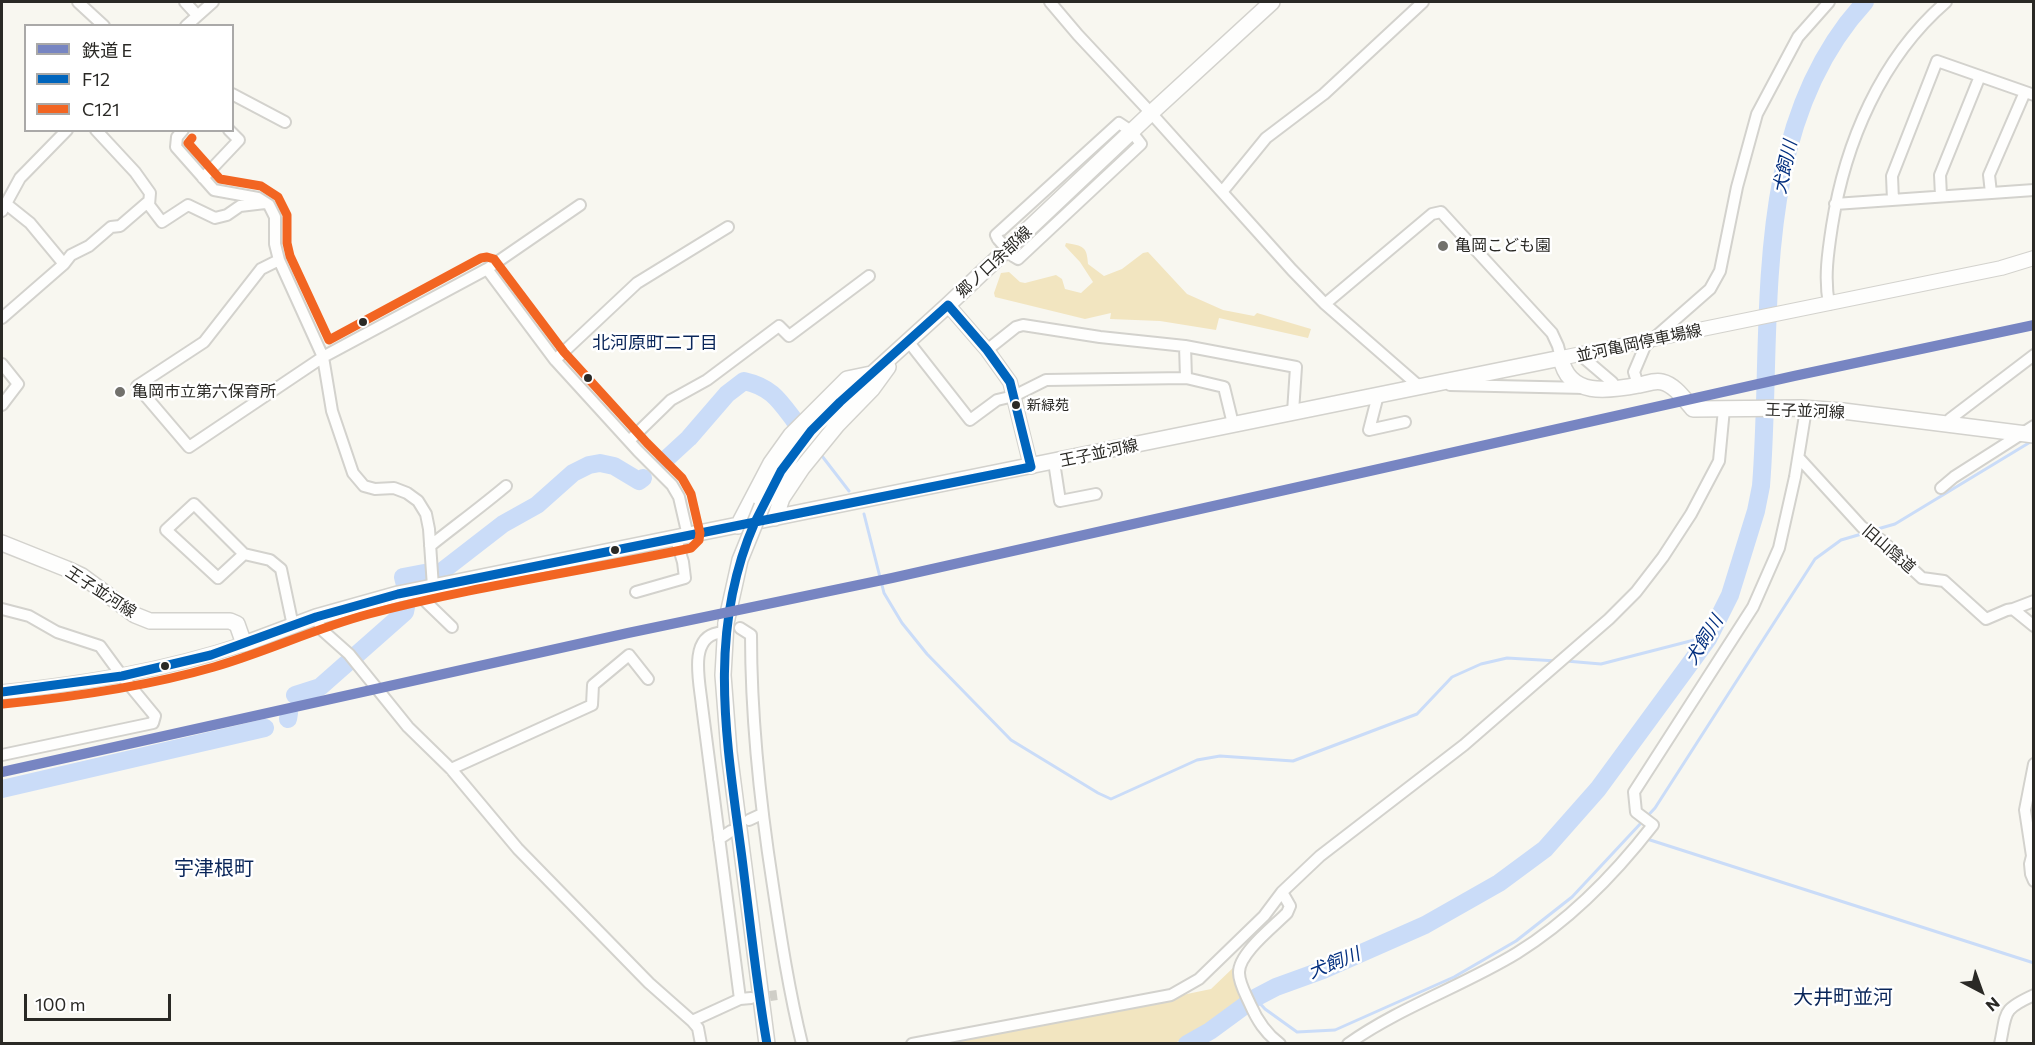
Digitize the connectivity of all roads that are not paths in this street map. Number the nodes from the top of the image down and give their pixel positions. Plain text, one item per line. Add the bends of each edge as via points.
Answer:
1 (78, 2) edge
2 (185, 2) edge
3 (213, 2) edge
4 (1050, 2) edge
5 (1272, 2) edge
6 (1423, 2) edge
7 (1829, 2) edge
8 (1946, 2) edge
9 (197, 15) junction
10 (102, 24) edge
11 (188, 24) edge
12 (1980, 76) junction
13 (2029, 93) edge
14 (234, 95) edge
15 (1151, 113) junction
16 (285, 122) dead end
17 (1131, 131) junction
18 (66, 132) edge
19 (98, 132) edge
20 (181, 132) edge
21 (231, 132) edge
22 (203, 178) junction
23 (2034, 190) edge
24 (1222, 192) junction
25 (1991, 193) junction
26 (1941, 196) junction
27 (1893, 200) junction
28 (149, 201) junction
29 (265, 203) junction
30 (1836, 204) junction
31 (580, 205) dead end
32 (3, 207) edge
33 (728, 227) dead end
34 (2034, 258) edge
35 (279, 260) junction
36 (64, 264) junction
37 (487, 269) junction
38 (869, 276) dead end
39 (1325, 304) junction
40 (1829, 304) junction
41 (948, 305) junction
42 (2, 318) edge
43 (904, 344) junction
44 (1185, 346) junction
45 (987, 350) junction
46 (2034, 355) edge
47 (323, 357) junction
48 (1561, 358) junction
49 (1585, 359) dead end
50 (555, 360) junction
51 (2, 364) edge
52 (871, 374) junction
53 (1186, 378) junction
54 (1638, 385) junction
55 (1426, 386) junction
56 (1587, 388) junction
57 (1617, 389) junction
58 (1378, 395) junction
59 (1014, 396) junction
60 (2, 405) edge
61 (1727, 409) junction
62 (1804, 409) junction
63 (1293, 412) junction
64 (1405, 422) dead end
65 (1233, 424) junction
66 (1947, 424) junction
67 (2029, 432) edge
68 (629, 441) junction
69 (1799, 458) junction
70 (1054, 462) junction
71 (1031, 467) junction
72 (506, 486) dead end
73 (1941, 488) dead end
74 (1096, 494) dead end
75 (776, 518) junction
76 (738, 526) junction
77 (682, 538) junction
78 (2, 543) edge
79 (430, 546) junction
80 (244, 554) junction
81 (424, 589) junction
82 (636, 592) dead end
83 (2034, 601) edge
84 (2, 609) edge
85 (2013, 609) junction
86 (316, 617) junction
87 (293, 626) junction
88 (2034, 626) edge
89 (452, 627) dead end
90 (728, 628) junction
91 (244, 644) junction
92 (122, 676) junction
93 (648, 679) dead end
94 (2, 692) edge
95 (2, 755) edge
96 (2034, 764) edge
97 (451, 769) junction
98 (762, 814) junction
99 (749, 820) dead end
100 (732, 831) dead end
101 (719, 839) junction
102 (2034, 881) edge
103 (1282, 892) junction
104 (789, 994) junction
105 (777, 995) tunnel mouth
106 (2034, 995) edge
107 (692, 1021) junction
108 (701, 1044) edge
109 (767, 1044) edge
110 (802, 1044) edge
111 (912, 1044) edge
112 (1280, 1044) edge
113 (1348, 1044) edge
114 (2000, 1044) edge

1 - 10 street
2 - 9 street
3 - 9 street
4 - 15 street
5 - 15 main road, 郷ノ口余部線
6 - 24 street via 1324,94 1266,138
7 - 54 street via 1798,38 1757,114 1720,271 1710,289 1645,345 1634,372
8 - 30 street via 1908,41 1881,82 1844,169
9 - 11 street
12 - 13 street
12 - 26 street via 1940,175
12 - 27 street via 1937,61 1892,176
13 - 25 street via 1989,174
14 - 16 street
15 - 17 main road, 郷ノ口余部線
15 - 24 street
17 - 17 street, bridge via 1141,144 1018,259 1013,256 996,235 1119,123
17 - 41 main road, 郷ノ口余部線
18 - 32 street via 20,178
19 - 28 street via 145,186 150,193
20 - 22 street via 176,147
21 - 22 street via 239,140
22 - 29 street via 214,190 258,198
23 - 25 street
24 - 39 street
25 - 26 street
26 - 27 street
27 - 30 street
28 - 29 street via 162,222 188,205 215,218 240,206
28 - 36 street via 120,226 111,227 71,255
29 - 35 street via 275,217 274,243
30 - 40 street via 1826,286
31 - 37 street
32 - 36 street via 30,223
33 - 50 street via 637,283
34 - 40 street
35 - 47 street
35 - 47 street via 261,269 204,342 137,386 189,447
36 - 42 street
37 - 47 street
37 - 50 street
38 - 68 street via 789,336 779,326 707,380 671,400
39 - 48 street via 1432,214 1441,212 1552,333
39 - 55 street
40 - 48 street, 並河亀岡停車場線
41 - 43 main road, 郷ノ口余部線
41 - 45 street
43 - 52 main road, 郷ノ口余部線
43 - 59 street via 970,420 997,400
43 - 75 main road via 872,389 802,468 782,498
44 - 45 street via 1023,325
44 - 53 street
44 - 63 street via 1296,368
45 - 59 street via 1010,382
46 - 66 street
47 - 79 street via 332,411 353,473 364,486 394,488 418,501 426,514
48 - 55 main road, 王子並河線
48 - 56 main road via 1567,377
49 - 57 street
50 - 68 street
51 - 60 street via 18,384
52 - 76 main road via 847,379 790,435
52 - 90 main road, 郷ノ口余部線, bridge via 816,424 762,506 740,560
53 - 59 street via 1046,380
53 - 65 street via 1224,387
54 - 57 main road, 王子並河線
54 - 61 main road, 王子並河線 via 1659,381 1668,384 1693,410
55 - 56 street
55 - 58 main road, 王子並河線
56 - 57 main road, 王子並河線
58 - 63 main road, 王子並河線
58 - 64 street via 1369,430
59 - 71 street
61 - 62 main road, 王子並河線
61 - 103 street via 1719,461 1691,514 1636,592 1464,745 1320,856
62 - 66 main road, 王子並河線
62 - 69 street
63 - 65 main road, 王子並河線
65 - 70 main road, 王子並河線
66 - 67 main road, 王子並河線
67 - 73 street
68 - 77 street via 672,485 682,507
69 - 85 street, 旧山陰道 via 1862,527 1922,578 1944,581 1986,619
69 - 113 street via 1779,548 1754,607 1634,792 1636,812 1653,825 1626,860 1575,910 1519,952 1367,1030
70 - 71 main road, 王子並河線
70 - 74 street via 1060,501
71 - 75 main road, 王子並河線
72 - 79 street
75 - 76 main road, 王子並河線
76 - 77 main road, 王子並河線
77 - 81 main road, 王子並河線
77 - 82 street via 685,578
78 - 91 main road, 王子並河線 via 67,568 135,615 150,621 230,621 237,624
79 - 81 street
80 - 80 street via 194,504 166,530 218,578
80 - 87 street via 270,560 281,568
81 - 86 main road, 王子並河線
81 - 89 street via 422,598
83 - 85 street
84 - 92 street via 100,646
85 - 88 street
86 - 87 main road, 王子並河線
86 - 97 street via 322,630 352,657 408,727
87 - 91 main road, 王子並河線
90 - 98 street via 751,634
90 - 101 street via 709,634 700,645 699,668
90 - 109 main road, 郷ノ口余部線 via 723,675 729,752
91 - 92 street
92 - 94 street
92 - 95 street via 155,716 153,723
93 - 97 street via 629,655 592,684 592,705
96 - 102 street via 2025,810
97 - 107 street via 518,849 586,921
98 - 99 street
98 - 104 street
100 - 101 street
101 - 107 street via 746,999
103 - 111 street via 1264,916 1199,979 1171,995
103 - 112 street via 1290,906 1287,913 1244,956 1239,974 1257,1020
104 - 105 street
104 - 110 street
106 - 114 street via 2007,1011
107 - 108 street via 698,1028

